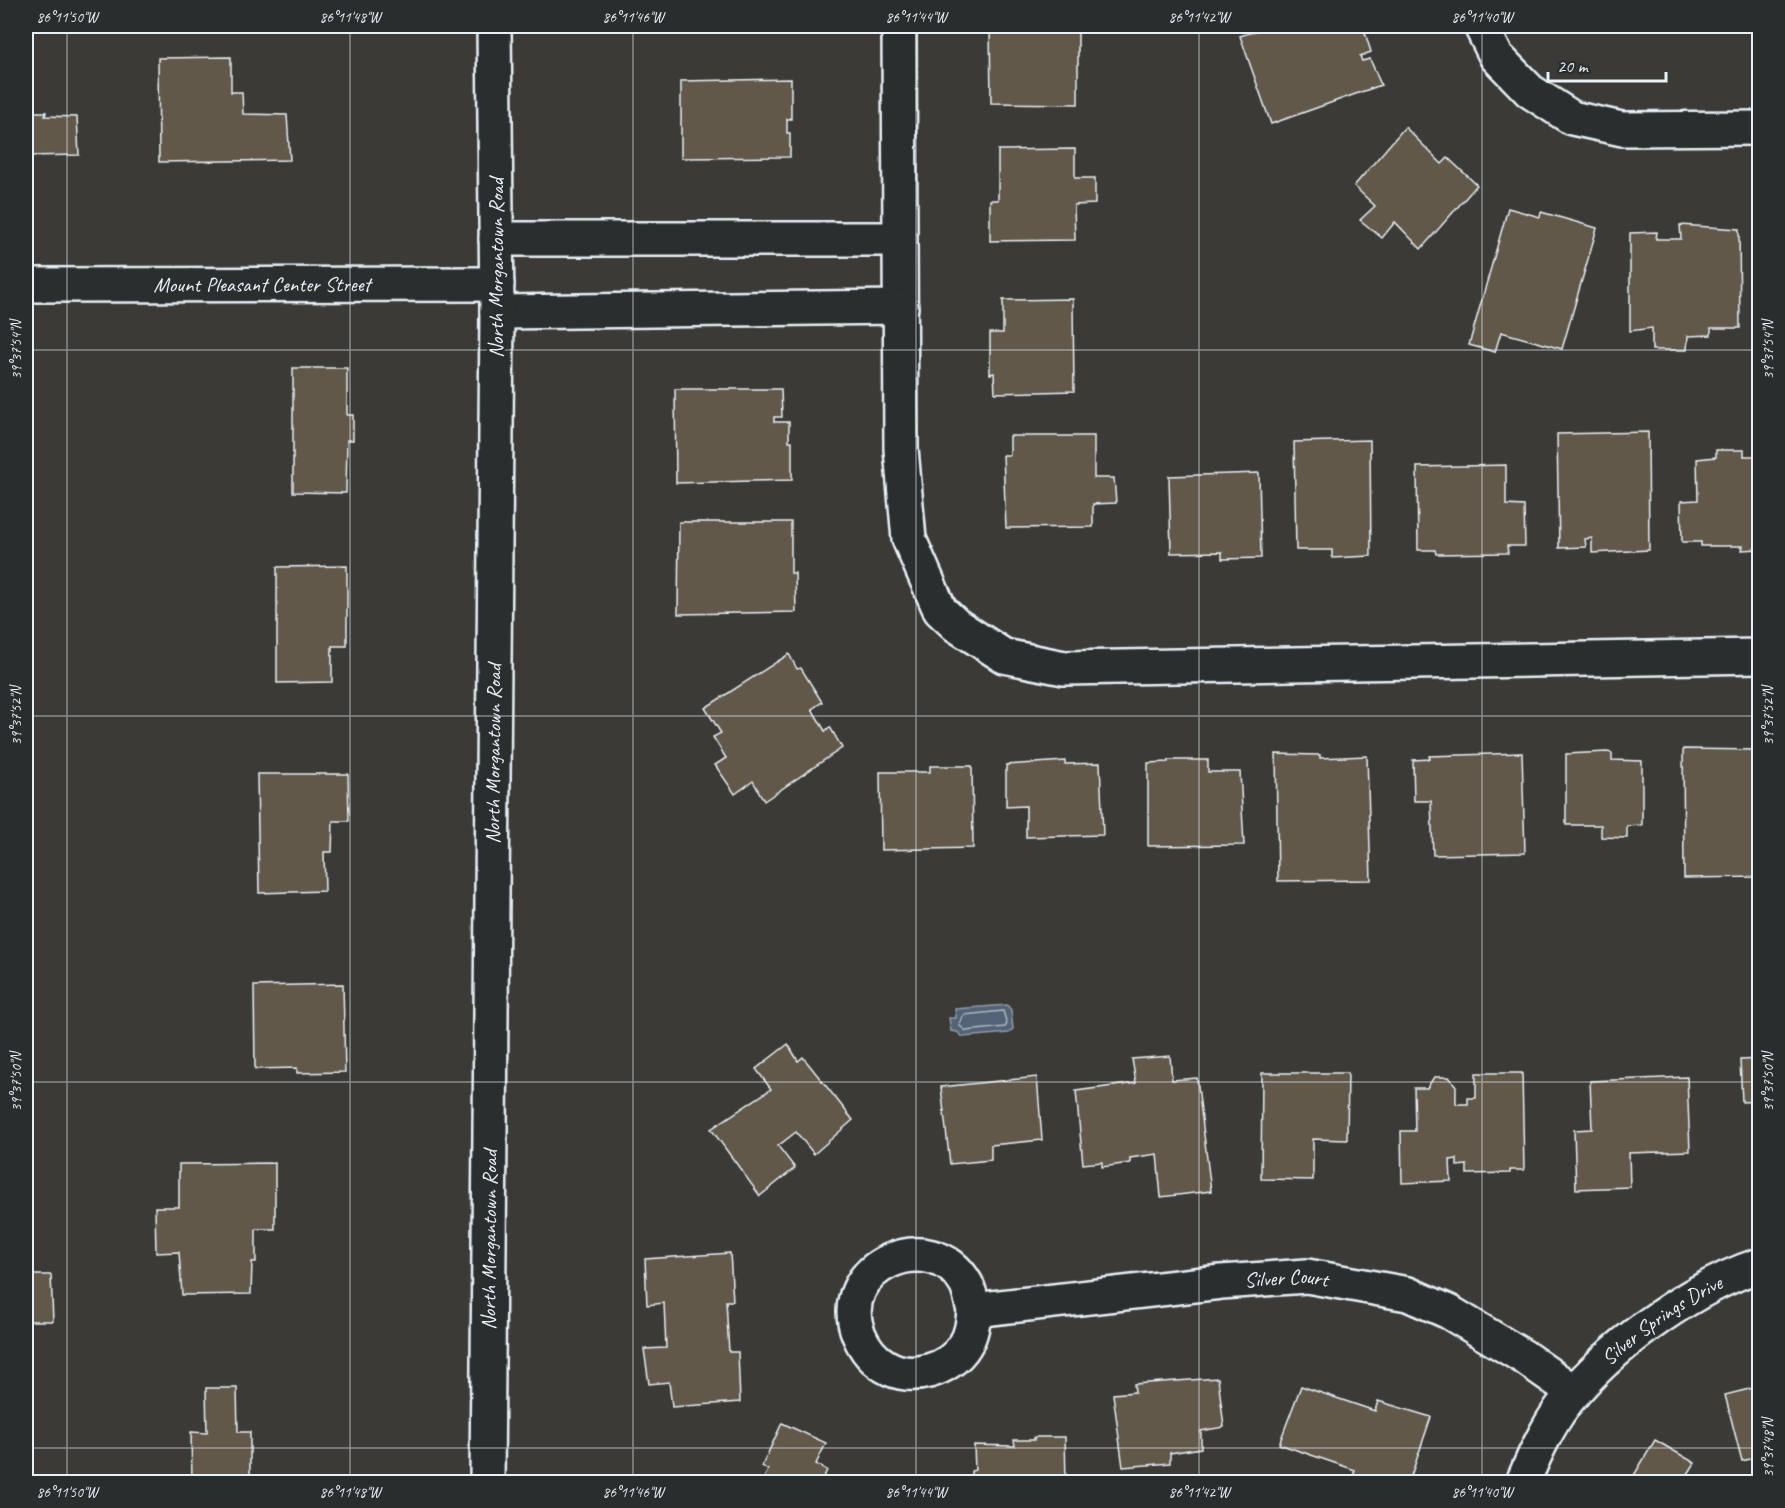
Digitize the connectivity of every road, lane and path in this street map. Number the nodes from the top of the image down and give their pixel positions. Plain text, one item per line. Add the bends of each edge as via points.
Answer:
1 (494, 26) edge
2 (899, 26) edge
3 (1481, 26) edge
4 (1760, 128) edge
5 (496, 239) junction
6 (900, 239) junction
7 (26, 285) edge
8 (497, 298) junction
9 (901, 307) junction
10 (1760, 656) edge
11 (1760, 1265) edge
12 (974, 1310) dead end
13 (1574, 1392) junction
14 (487, 1482) edge
15 (1523, 1482) edge

1 - 5 street, North Morgantown Road
2 - 6 street
3 - 4 street via 1496,56 1530,91 1572,118 1622,129
5 - 6 street
5 - 8 street, North Morgantown Road
6 - 9 street
7 - 8 street, Mount Pleasant Center Street
8 - 9 street, Mount Pleasant Center Street
8 - 14 street, North Morgantown Road
9 - 10 street via 901,449 909,539 940,610 1004,656 1064,668
11 - 13 street, Silver Springs Drive via 1743,1270 1668,1311
12 - 13 street, Silver Court via 1307,1276 1408,1294 1468,1323
13 - 15 street, Silver Springs Drive via 1539,1446

